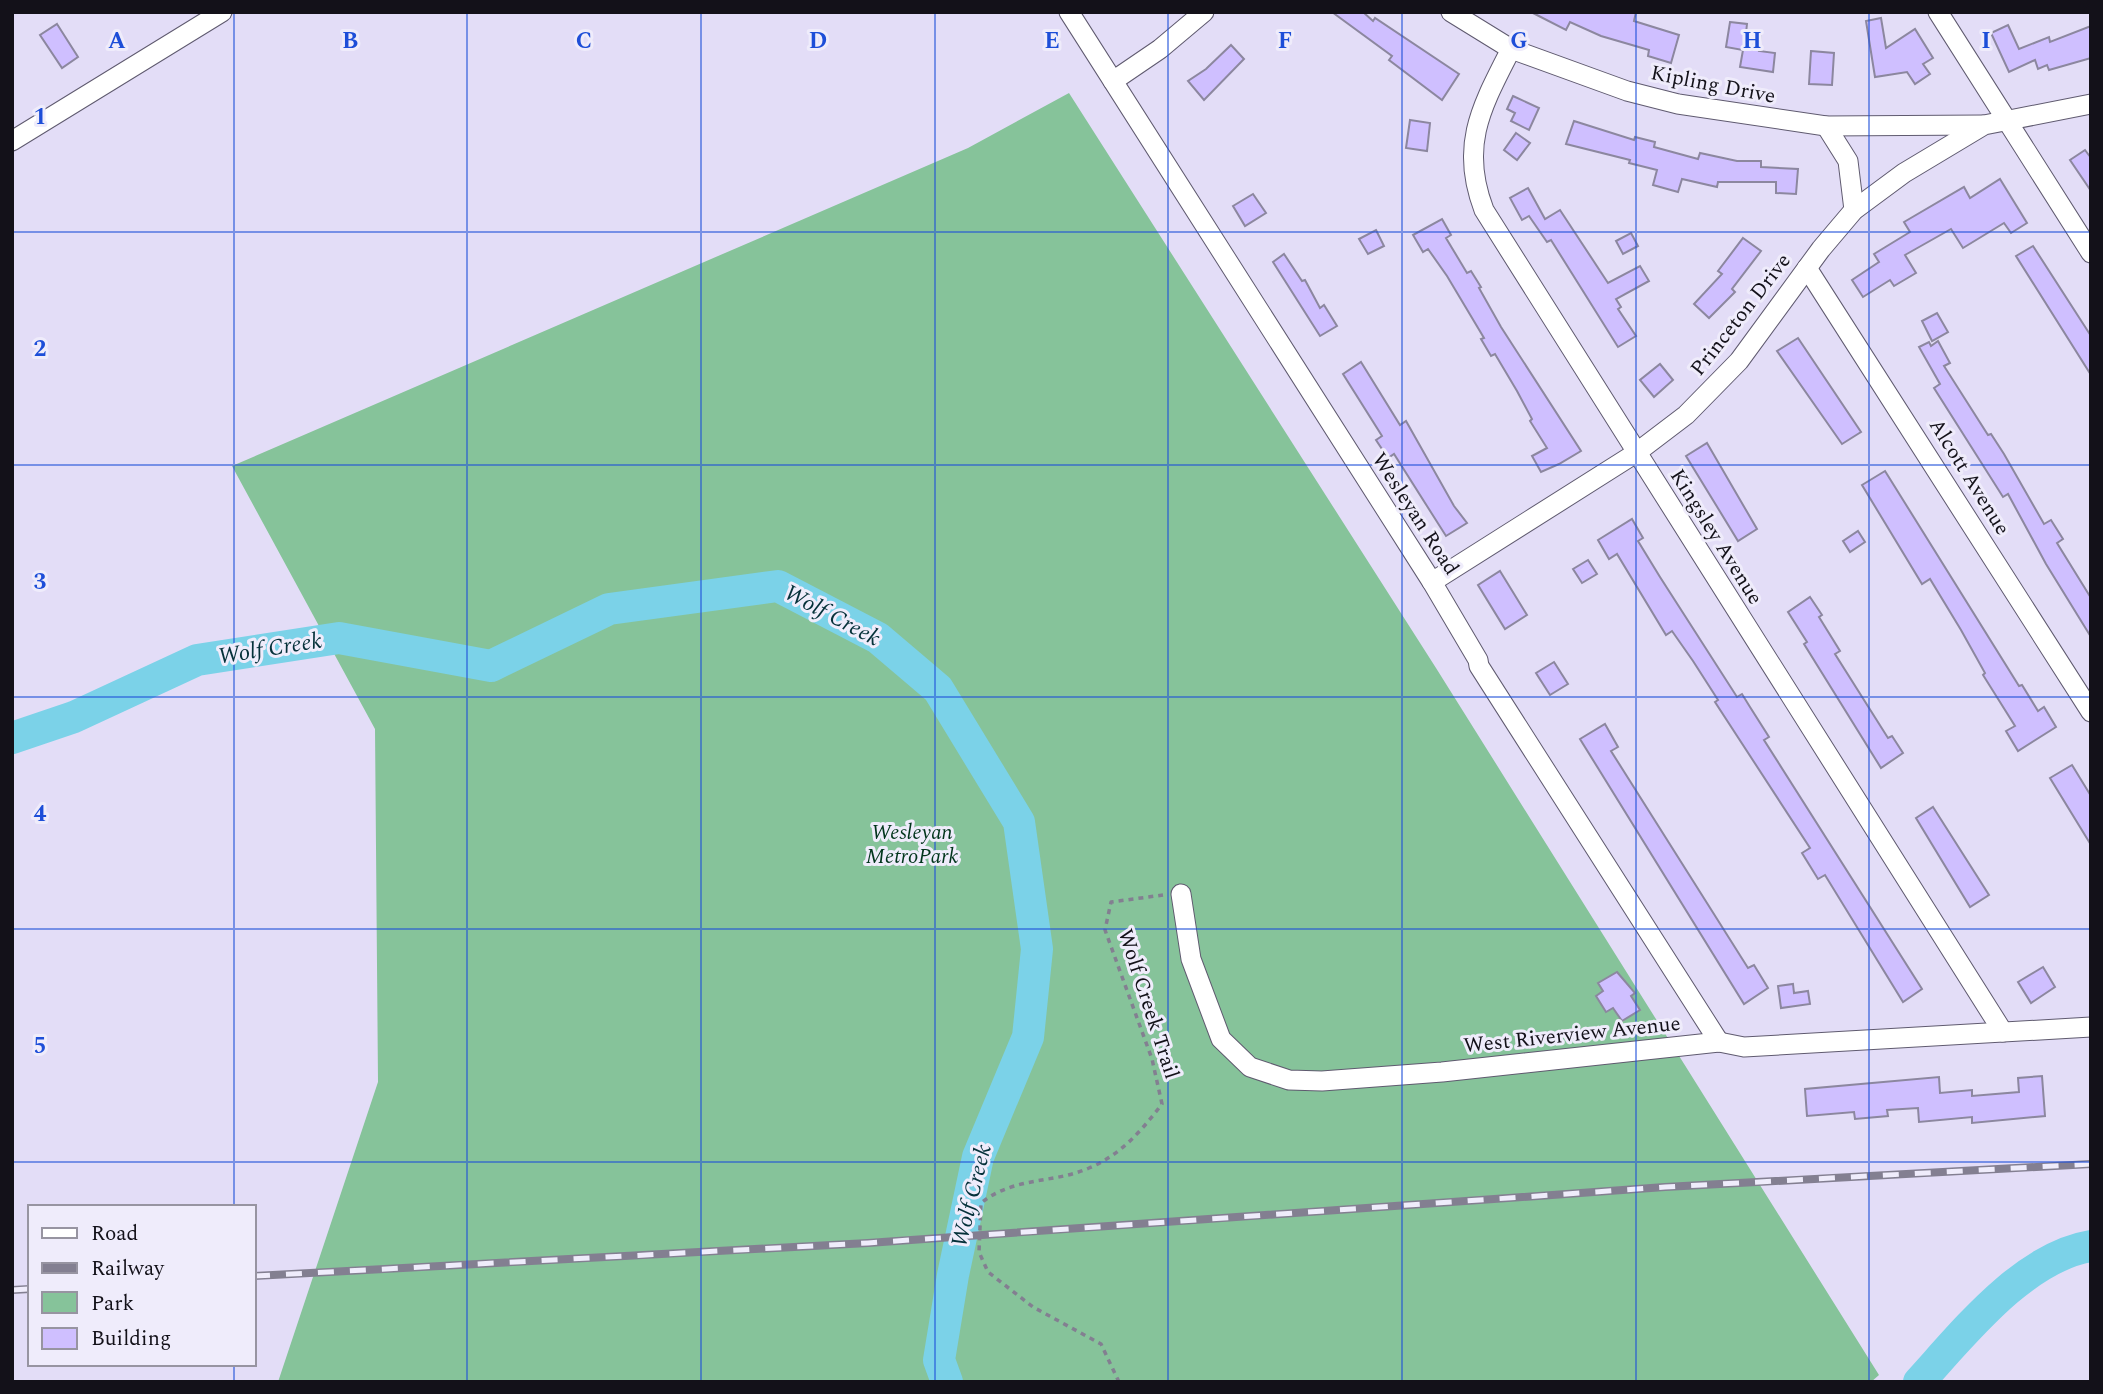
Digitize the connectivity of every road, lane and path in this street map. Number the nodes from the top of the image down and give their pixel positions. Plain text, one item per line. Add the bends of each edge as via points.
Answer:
1 (222, 12) edge
2 (1069, 12) edge
3 (1203, 12) edge
4 (1451, 12) edge
5 (1938, 12) edge
6 (1511, 49) junction
7 (1113, 81) junction
8 (2091, 104) edge
9 (2007, 120) junction
10 (1984, 125) junction
11 (1826, 126) junction
12 (12, 141) edge
13 (1854, 210) junction
14 (2091, 253) edge
15 (1807, 268) junction
16 (1636, 453) junction
17 (1432, 582) junction
18 (2091, 712) edge
19 (1181, 894) joint
20 (2091, 1027) edge
21 (2003, 1032) junction
22 (1719, 1042) junction
23 (1119, 1382) edge

1 - 12 street
2 - 7 street, Wesleyan Road
3 - 7 street
4 - 6 street, Kipling Drive
5 - 9 street
6 - 11 street, Kipling Drive via 1678,104
6 - 16 street, Kingsley Avenue via 1475,126 1472,149 1477,193 1492,225
7 - 17 street, Wesleyan Road
8 - 9 street, Princeton Drive
9 - 10 street, Princeton Drive
9 - 14 street
10 - 11 street, Kipling Drive
10 - 13 street, Princeton Drive via 1904,173
11 - 13 street via 1848,161
13 - 15 street, Princeton Drive
15 - 16 street, Princeton Drive via 1719,383
15 - 18 street, Alcott Avenue
16 - 17 street, Princeton Drive
16 - 21 street, Kingsley Avenue
17 - 22 street, Wesleyan Road via 1479,666
19 - 22 street, West Riverview Avenue via 1191,959 1221,1039 1250,1067 1289,1080 1442,1072
19 - 23 path, Wolf Creek Trail via 1111,902 1105,930 1152,1059 1162,1104 1134,1140 1089,1168 998,1189 981,1203 979,1252 988,1272 1033,1307 1101,1343
20 - 21 street, West Riverview Avenue
21 - 22 street, West Riverview Avenue via 1744,1047

